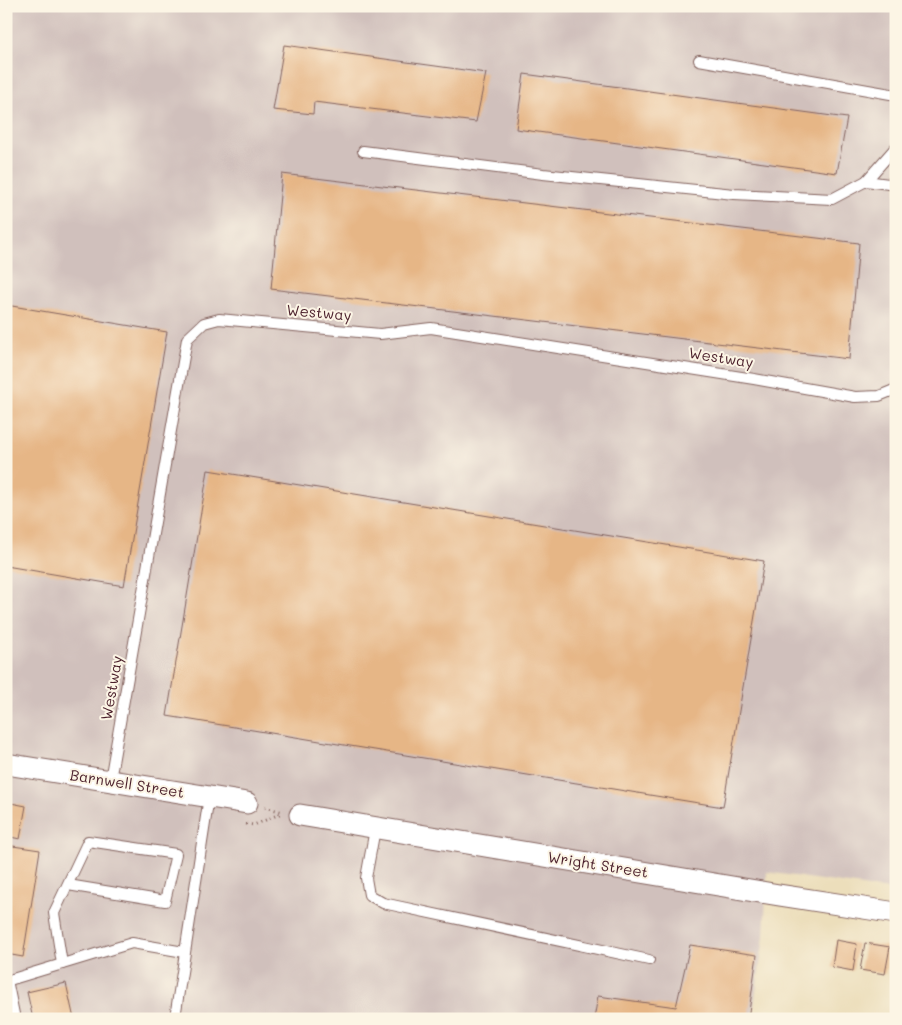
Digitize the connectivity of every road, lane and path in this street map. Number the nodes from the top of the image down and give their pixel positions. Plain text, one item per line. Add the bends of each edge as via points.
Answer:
1 (699, 60) dead end
2 (896, 95) edge
3 (896, 147) edge
4 (363, 151) dead end
5 (866, 181) junction
6 (896, 185) edge
7 (896, 389) edge
8 (6, 764) edge
9 (110, 780) junction
10 (209, 797) junction
11 (247, 803) joint
12 (300, 815) joint
13 (375, 829) junction
14 (68, 885) junction
15 (896, 913) edge
16 (184, 952) junction
17 (649, 960) dead end
18 (62, 964) junction
19 (6, 981) edge
20 (176, 1010) dead end
21 (15, 1019) edge

1 - 2 lane
3 - 5 lane
4 - 5 lane via 734,194 832,199
5 - 6 lane
7 - 9 lane, Westway via 879,396 855,397 432,328 380,334 220,319 204,323 187,339
8 - 9 street, Barnwell Street
9 - 10 street, Barnwell Street
10 - 11 street, Barnwell Street
10 - 16 lane
11 - 12 path
12 - 13 street, Wright Street
13 - 15 street, Wright Street
13 - 17 lane via 366,878 370,895 383,903
14 - 14 lane via 88,842 176,854 165,901
14 - 18 lane via 54,913
16 - 18 lane via 132,943
16 - 20 lane
18 - 19 lane
19 - 21 lane

